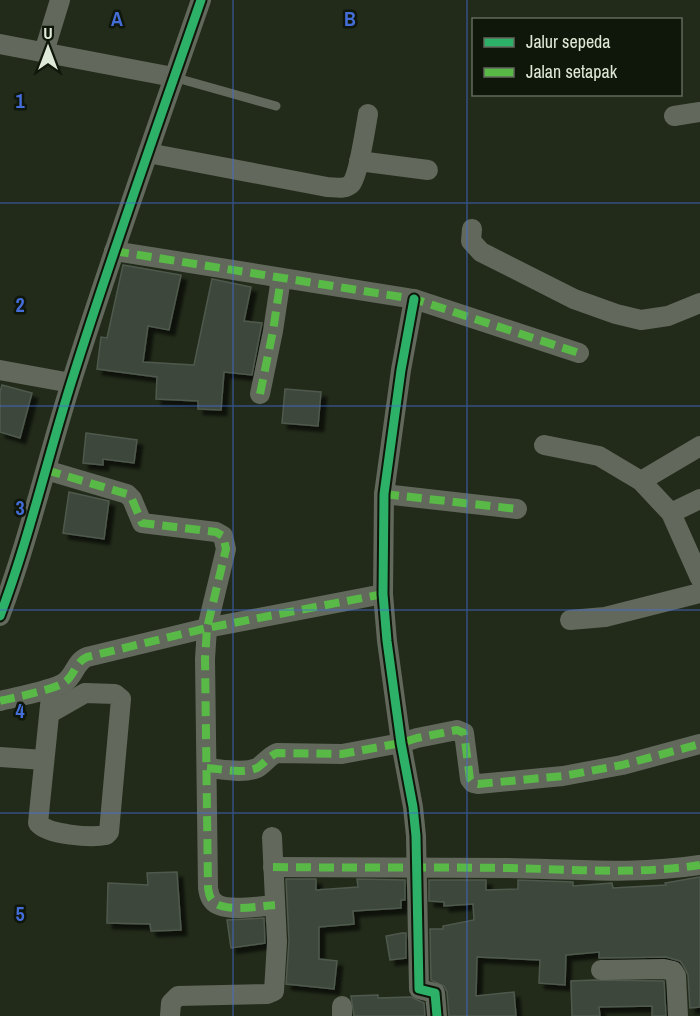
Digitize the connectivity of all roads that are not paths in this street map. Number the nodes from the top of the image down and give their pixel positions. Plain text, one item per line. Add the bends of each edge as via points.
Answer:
1 (60, 0) edge
2 (201, 0) edge
3 (0, 44) edge
4 (44, 52) junction
5 (174, 77) junction
6 (276, 106) dead end
7 (700, 112) edge
8 (368, 114) dead end
9 (674, 116) dead end
10 (148, 153) junction
11 (359, 161) junction
12 (428, 170) dead end
13 (472, 229) dead end
14 (114, 251) junction
15 (282, 278) junction
16 (414, 299) junction
17 (700, 303) edge
18 (579, 353) dead end
19 (0, 370) edge
20 (71, 383) junction
21 (260, 394) dead end
22 (544, 445) dead end
23 (700, 446) edge
24 (46, 470) junction
25 (641, 481) junction
26 (384, 494) junction
27 (700, 499) edge
28 (517, 509) dead end
29 (671, 513) junction
30 (700, 578) edge
31 (700, 593) edge
32 (383, 594) junction
33 (2, 604) edge
34 (570, 620) dead end
35 (207, 628) junction
36 (0, 701) edge
37 (401, 743) junction
38 (700, 744) edge
39 (0, 757) edge
40 (44, 760) junction
41 (207, 768) junction
42 (272, 837) dead end
43 (700, 865) edge
44 (416, 866) junction
45 (273, 867) junction
46 (275, 905) junction
47 (601, 970) dead end
48 (170, 1016) edge
49 (437, 1016) edge
50 (678, 1016) edge

1 - 4 street
2 - 5 street
3 - 4 street
4 - 5 street
5 - 6 lane
5 - 10 street
7 - 9 street
8 - 11 street
10 - 11 street via 341,188 354,180
10 - 14 street
11 - 12 street
13 - 17 street via 471,241 481,252 574,299 616,314 640,320 668,316
14 - 15 street
14 - 20 street
15 - 16 street
15 - 21 street
16 - 18 street
16 - 26 street
19 - 20 street
20 - 24 street
22 - 25 street via 598,456
23 - 25 street
24 - 33 street
24 - 35 street via 127,494 142,523 223,536 226,549
25 - 29 street
26 - 28 street
26 - 32 street
27 - 29 street
29 - 30 street
31 - 34 street via 605,617
32 - 35 street
32 - 37 street
35 - 36 street via 87,657 60,685
35 - 41 street
37 - 38 street via 461,731 470,779 478,784 563,776
37 - 41 street via 342,753 277,753 252,769
37 - 44 street via 413,807
39 - 40 street
40 - 40 street via 51,704 85,693 115,694 121,699 109,832 101,836 76,835 40,826
41 - 46 street via 210,898 224,908
42 - 45 street
43 - 44 street via 623,870
44 - 45 street
44 - 49 street via 419,989 435,993
45 - 46 street
46 - 48 street via 274,991 178,996 171,1004
47 - 50 street via 673,971

